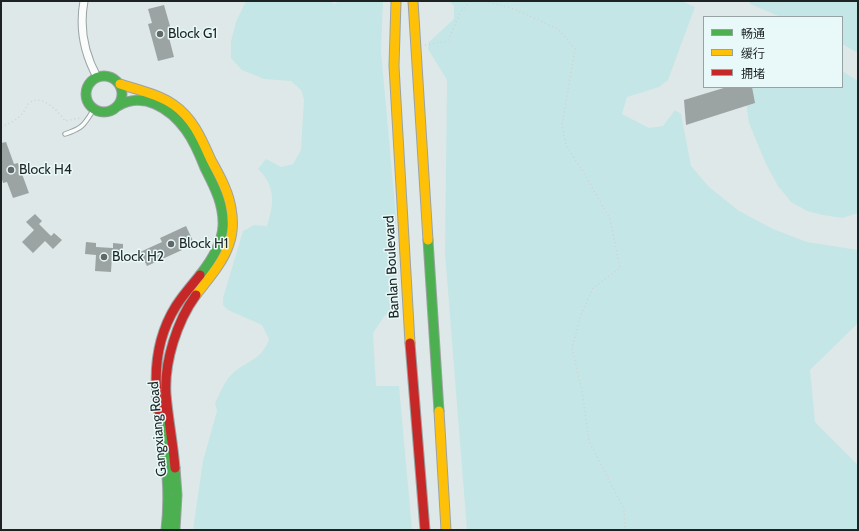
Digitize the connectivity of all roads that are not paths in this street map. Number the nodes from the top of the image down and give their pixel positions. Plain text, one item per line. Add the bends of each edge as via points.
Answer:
1 (84, 1) edge
2 (396, 1) edge
3 (413, 1) edge
4 (97, 77) junction
5 (120, 84) junction
6 (118, 106) junction
7 (92, 113) junction
8 (64, 134) dead end
9 (166, 530) edge
10 (175, 530) edge
11 (425, 530) edge
12 (446, 530) edge

1 - 4 street via 83,39 88,59
2 - 11 street, Banlan Boulevard via 394,66
3 - 12 street
4 - 5 street via 110,76
4 - 7 street via 87,86 86,92
5 - 6 street via 122,95
5 - 10 street, Gangxiang Road via 156,95 186,115 201,136 226,190 231,208 231,236 226,254 182,319 173,343 168,368 167,399 178,496
6 - 7 street via 107,112
6 - 9 street, Gangxiang Road via 124,101 138,99 160,107 179,121 193,140 220,201 223,218 221,238 214,258 174,310 158,350 156,383 169,496
7 - 8 lane via 78,130

